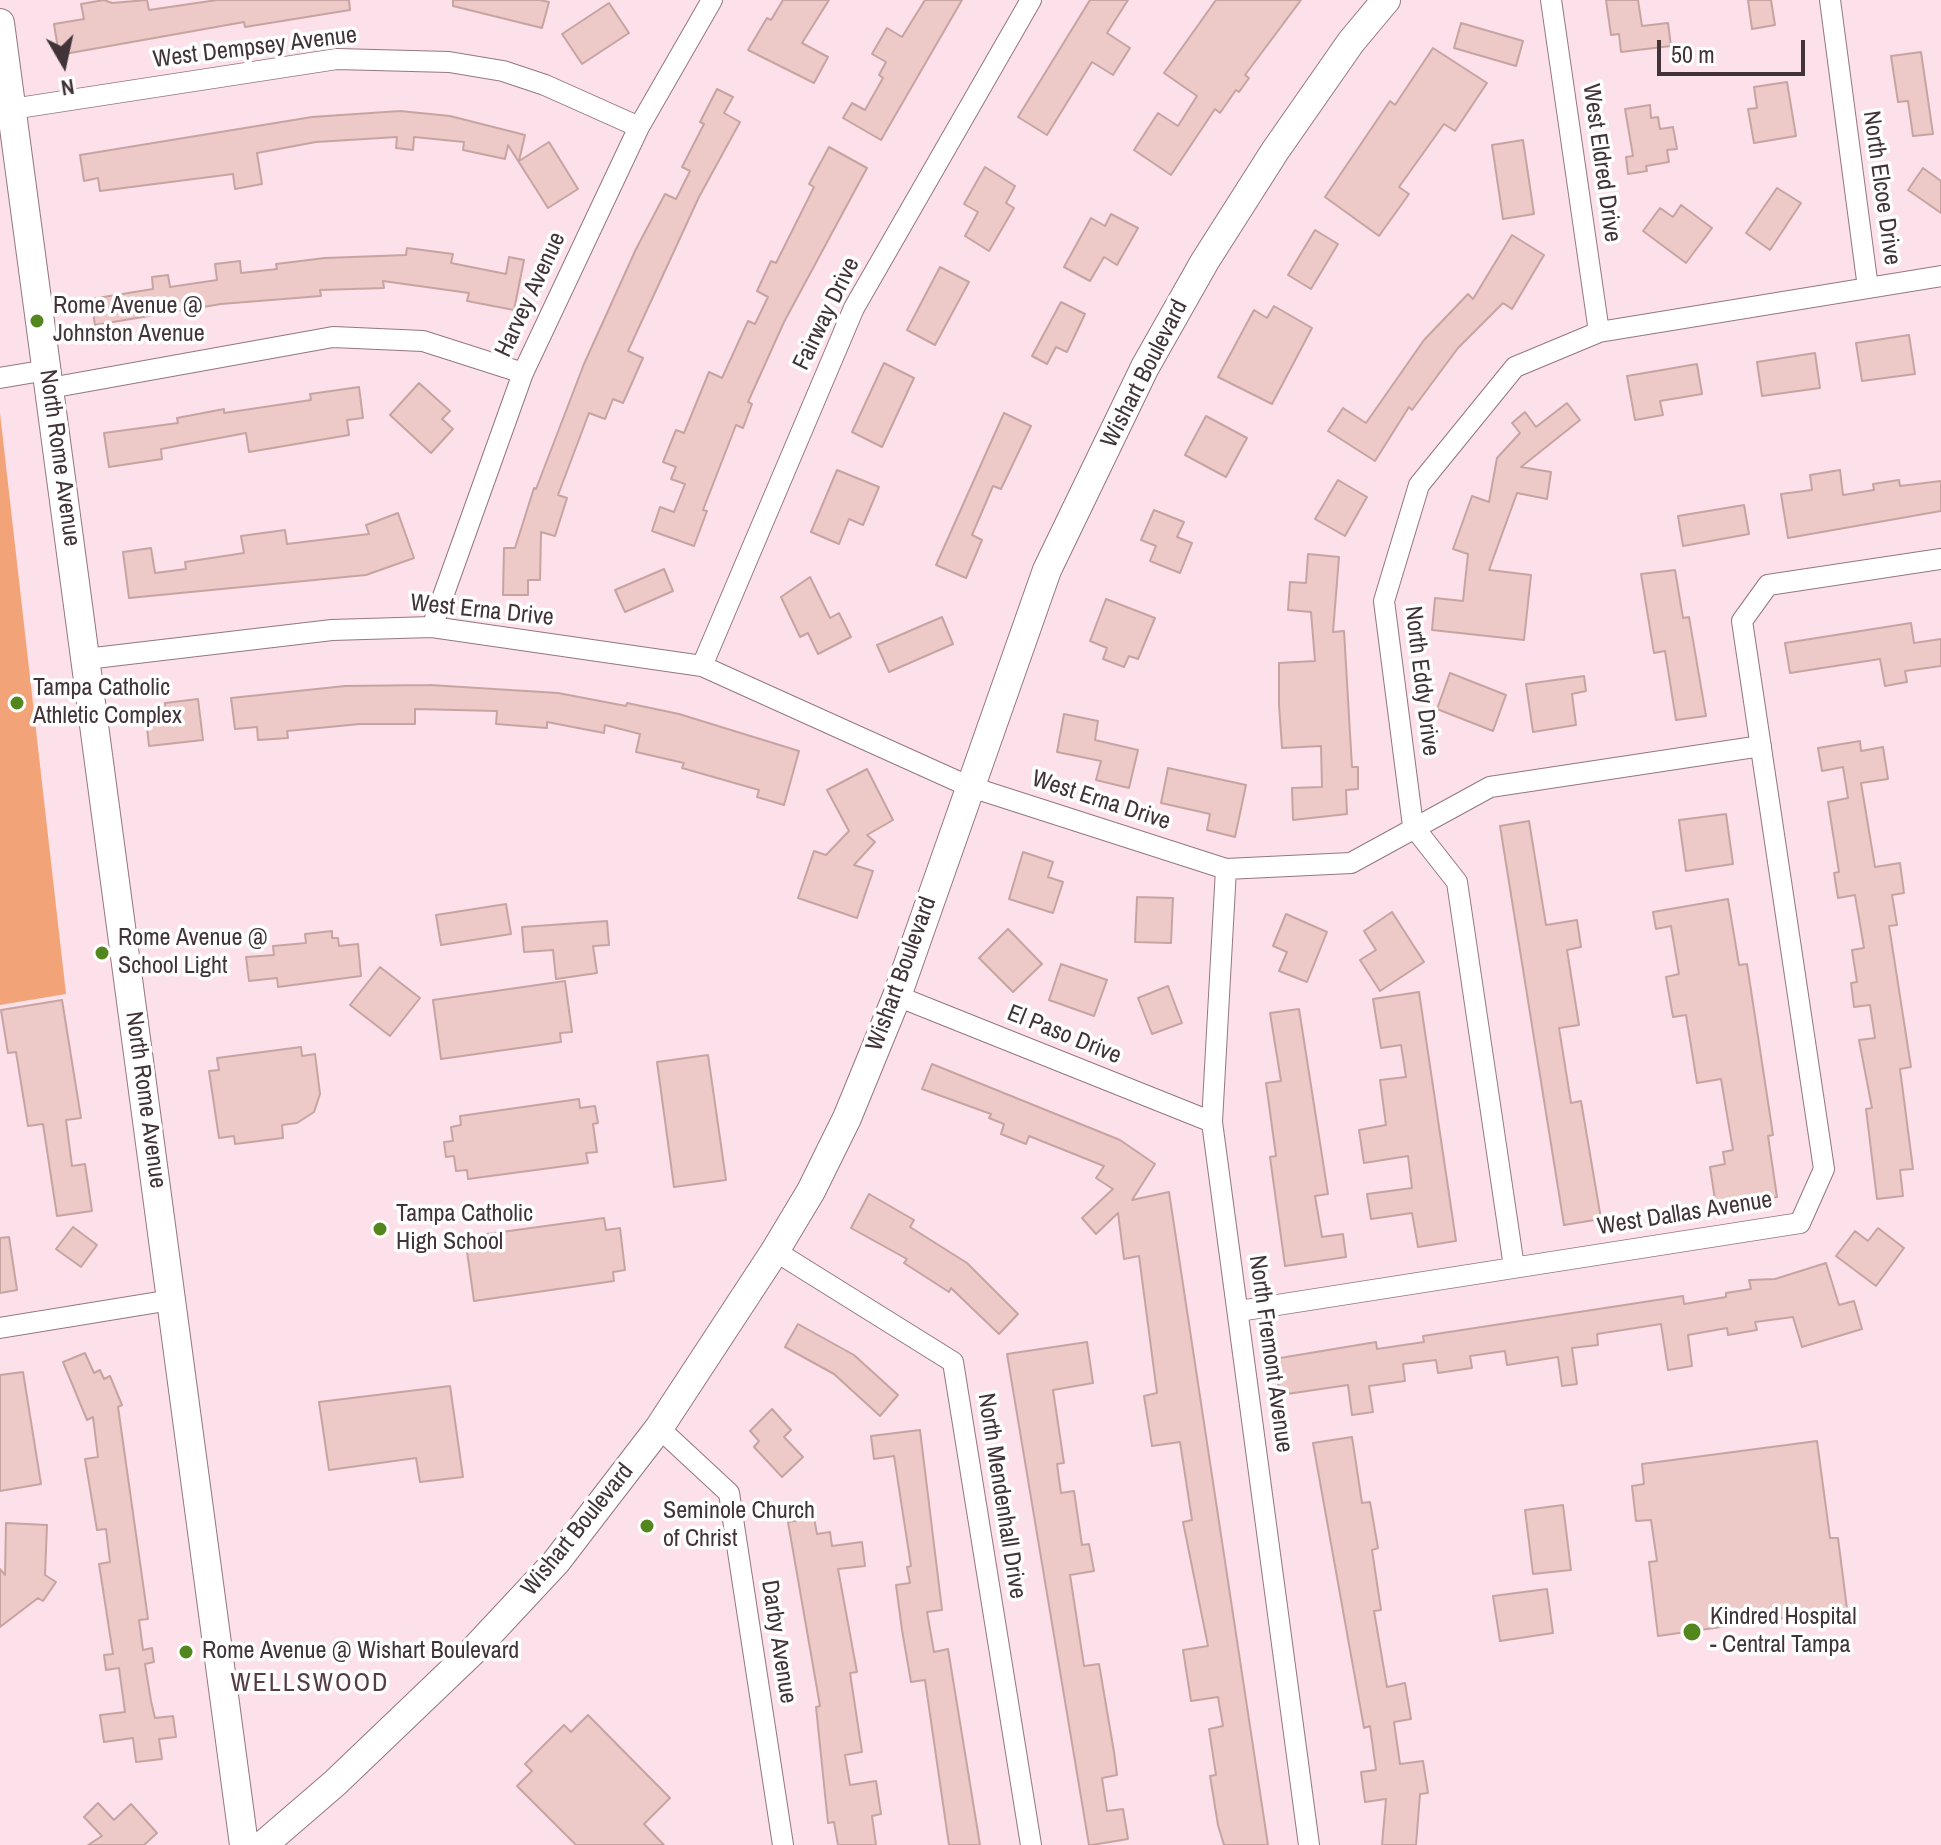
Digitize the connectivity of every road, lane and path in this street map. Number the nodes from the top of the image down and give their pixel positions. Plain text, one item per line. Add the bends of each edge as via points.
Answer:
1 (712, 0) edge
2 (1031, 0) edge
3 (1386, 0) edge
4 (1551, 0) edge
5 (1830, 0) edge
6 (0, 23) edge
7 (12, 109) junction
8 (639, 127) junction
9 (1941, 276) edge
10 (1868, 288) junction
11 (1599, 332) junction
12 (523, 373) junction
13 (0, 378) edge
14 (49, 379) junction
15 (1941, 559) edge
16 (432, 627) junction
17 (86, 659) junction
18 (702, 666) junction
19 (1761, 746) junction
20 (968, 786) junction
21 (1413, 826) junction
22 (1226, 869) junction
23 (897, 996) junction
24 (1212, 1122) junction
25 (775, 1251) junction
26 (1514, 1267) junction
27 (171, 1300) junction
28 (1239, 1311) junction
29 (0, 1328) edge
30 (659, 1428) junction
31 (244, 1845) edge
32 (263, 1845) edge
33 (783, 1845) edge
34 (1031, 1845) edge
35 (1309, 1845) edge

1 - 8 street, Harvey Avenue
2 - 18 street, Fairway Drive via 854,308
3 - 20 street, Wishart Boulevard via 1275,151 1145,367 1047,570
4 - 11 street, West Eldred Drive
5 - 10 street, North Elcoe Drive
6 - 7 street, North Rome Avenue
7 - 8 street, West Dempsey Avenue via 337,59 449,62 531,80
7 - 14 street, North Rome Avenue
8 - 12 street, Harvey Avenue
9 - 10 street, North Eddy Drive
10 - 11 street, North Eddy Drive
11 - 21 street, North Eddy Drive via 1515,367 1419,485 1384,601
12 - 14 street via 423,341 333,337
12 - 16 street, Harvey Avenue
13 - 14 street
14 - 17 street, North Rome Avenue
15 - 19 street via 1768,585 1742,621
16 - 17 street, West Erna Drive via 332,630
16 - 18 street, West Erna Drive
17 - 27 street, North Rome Avenue
18 - 20 street, West Erna Drive
19 - 21 street, West Erna Drive via 1490,787
19 - 26 street, West Dallas Avenue via 1824,1169 1800,1223
20 - 22 street, West Erna Drive
20 - 23 street, Wishart Boulevard
21 - 22 street, West Erna Drive via 1351,863
21 - 26 street via 1457,882
22 - 24 street, North Fremont Avenue
23 - 24 street, El Paso Drive
23 - 25 street, Wishart Boulevard via 847,1118
24 - 28 street, North Fremont Avenue
25 - 30 street, Wishart Boulevard
25 - 34 street, North Mendenhall Drive via 953,1362
26 - 28 street, West Dallas Avenue
27 - 29 street
27 - 31 street, North Rome Avenue
28 - 35 street, North Fremont Avenue
30 - 32 street, Wishart Boulevard via 529,1593 335,1783
30 - 33 street, Darby Avenue via 729,1493

